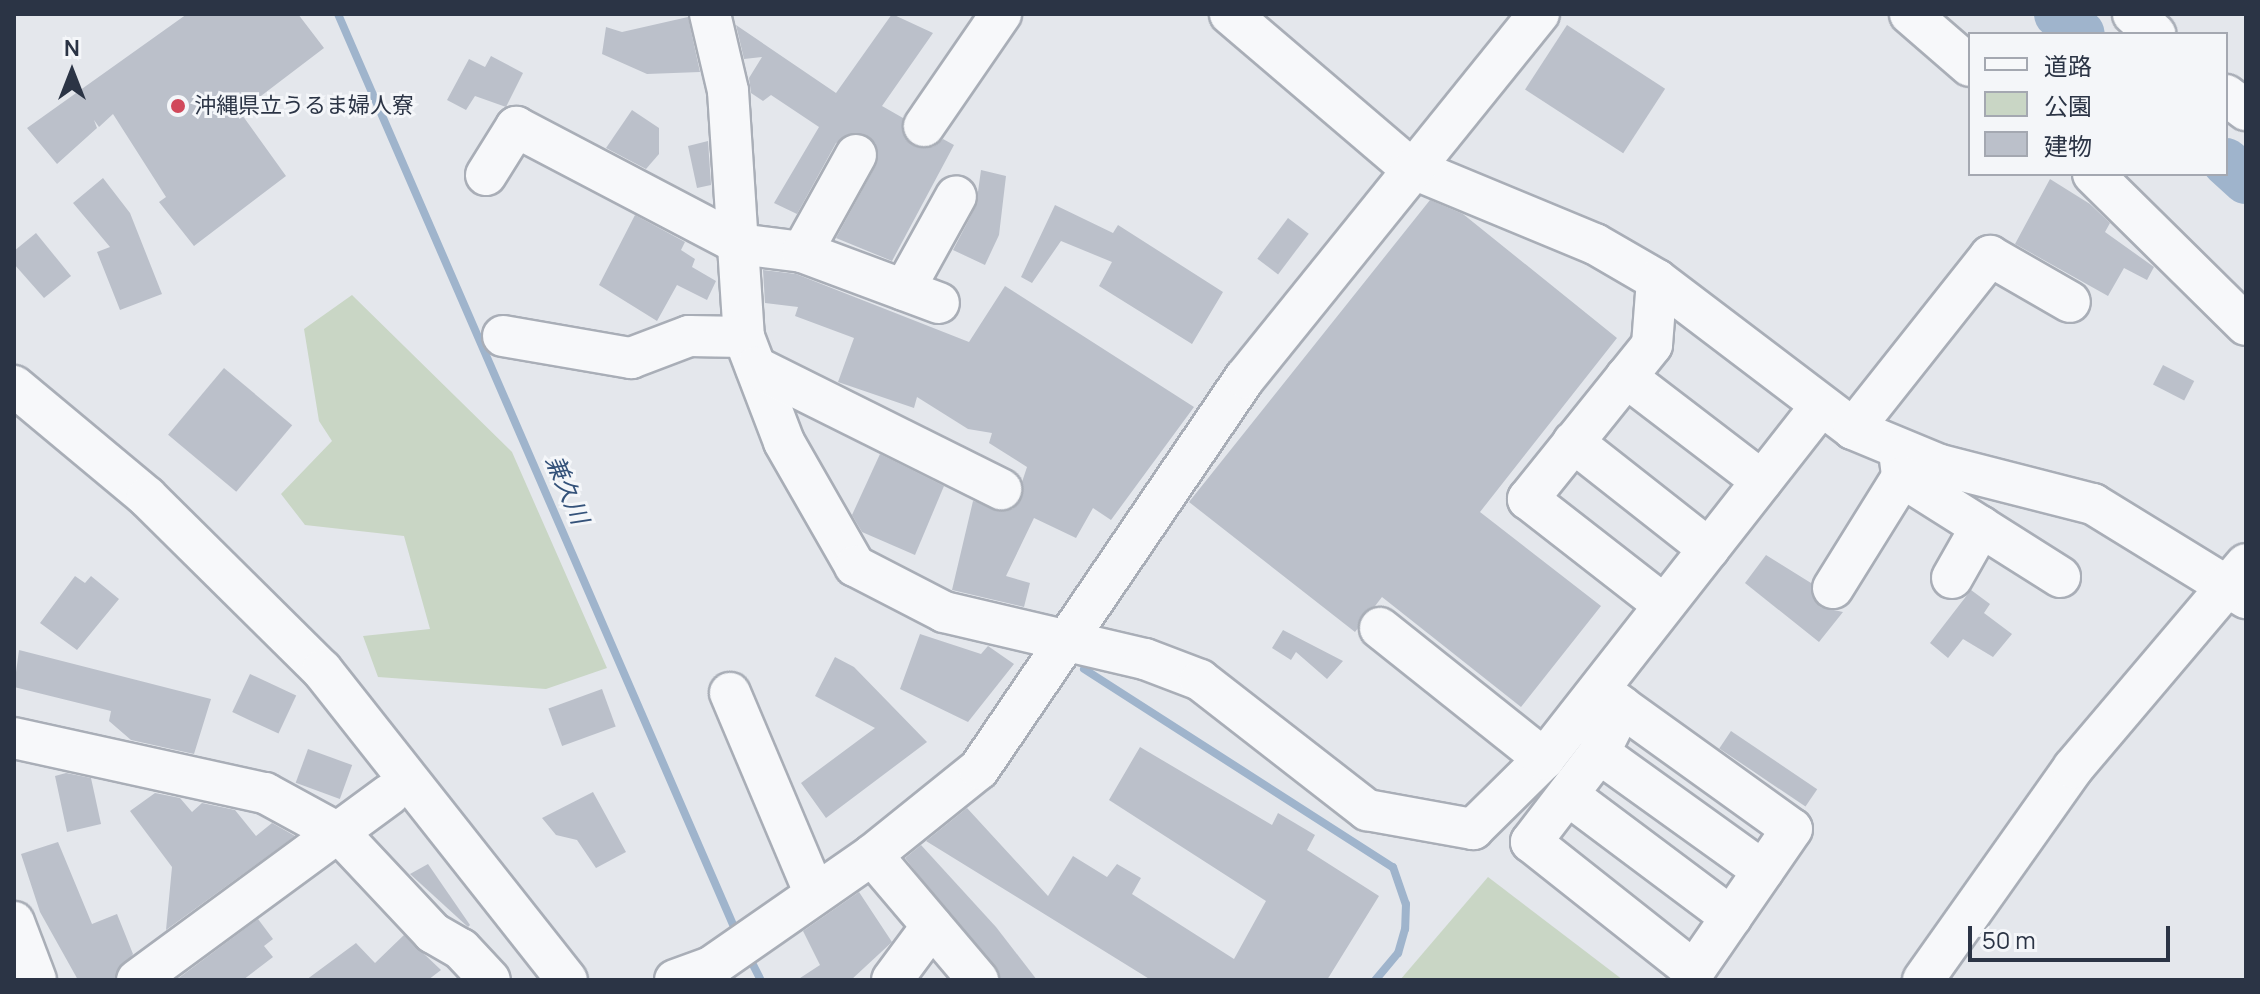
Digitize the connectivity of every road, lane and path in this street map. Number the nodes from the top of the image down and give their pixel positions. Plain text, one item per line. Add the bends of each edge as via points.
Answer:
1 (710, 14) edge
2 (1001, 14) edge
3 (1230, 14) edge
4 (1539, 14) edge
5 (1910, 14) edge
6 (2133, 14) edge
7 (2153, 32) edge
8 (1968, 64) edge
9 (2228, 96) edge
10 (2246, 110) edge
11 (924, 126) dead end
12 (856, 155) dead end
13 (1409, 167) junction
14 (486, 175) dead end
15 (2095, 176) edge
16 (956, 196) dead end
17 (739, 244) junction
18 (802, 252) junction
19 (1657, 280) junction
20 (2070, 302) dead end
21 (2246, 325) edge
22 (503, 336) dead end
23 (750, 352) junction
24 (1626, 377) junction
25 (14, 386) edge
26 (1819, 408) junction
27 (1853, 429) junction
28 (1573, 442) junction
29 (1900, 464) junction
30 (1762, 481) junction
31 (1001, 489) dead end
32 (1981, 527) junction
33 (1709, 549) junction
34 (2060, 577) dead end
35 (1952, 578) dead end
36 (2240, 583) edge
37 (1833, 588) dead end
38 (1664, 605) junction
39 (1380, 628) dead end
40 (1062, 643) junction
41 (730, 693) dead end
42 (1610, 698) junction
43 (14, 738) edge
44 (1599, 753) junction
45 (1535, 770) junction
46 (389, 795) dead end
47 (1568, 795) junction
48 (340, 834) junction
49 (872, 855) junction
50 (1763, 871) junction
51 (814, 892) junction
52 (1731, 917) junction
53 (14, 922) edge
54 (932, 926) junction
55 (36, 980) edge
56 (137, 980) edge
57 (490, 980) edge
58 (567, 980) edge
59 (675, 980) edge
60 (892, 980) edge
61 (978, 980) edge
62 (1923, 980) edge

1 - 17 street via 728,91
2 - 11 street
3 - 13 street
4 - 13 street
5 - 8 street
6 - 7 street
9 - 10 street
12 - 18 street
13 - 19 street via 1595,244
13 - 40 street via 1245,378
14 - 17 street via 516,127
15 - 21 street
16 - 18 street via 921,296
17 - 18 street
17 - 23 street
19 - 24 street via 1652,345
19 - 26 street
20 - 27 street via 1990,256
22 - 23 street via 631,358 689,336
23 - 31 street
23 - 40 street via 817,511 855,566 944,612
24 - 28 street
24 - 30 street
25 - 58 street via 147,497 322,670
26 - 27 street
26 - 30 street
27 - 29 street
28 - 33 street
28 - 38 street via 1528,499
29 - 32 street
29 - 36 street via 2093,504
29 - 37 street
30 - 33 street
32 - 34 street
32 - 35 street
33 - 38 street
36 - 62 street via 2073,768
38 - 42 street
39 - 45 street
40 - 45 street via 1145,659 1200,680 1367,810 1473,829
40 - 49 street via 979,769
41 - 51 street
42 - 44 street
42 - 45 street
42 - 50 street via 1792,829
43 - 48 street via 265,793
44 - 47 street
44 - 50 street
46 - 48 street
47 - 52 street
47 - 52 street via 1531,842 1694,971
48 - 56 street
48 - 57 street via 433,933 461,949
49 - 51 street
49 - 54 street
50 - 52 street
51 - 59 street via 711,967
53 - 55 street
54 - 60 street
54 - 61 street

